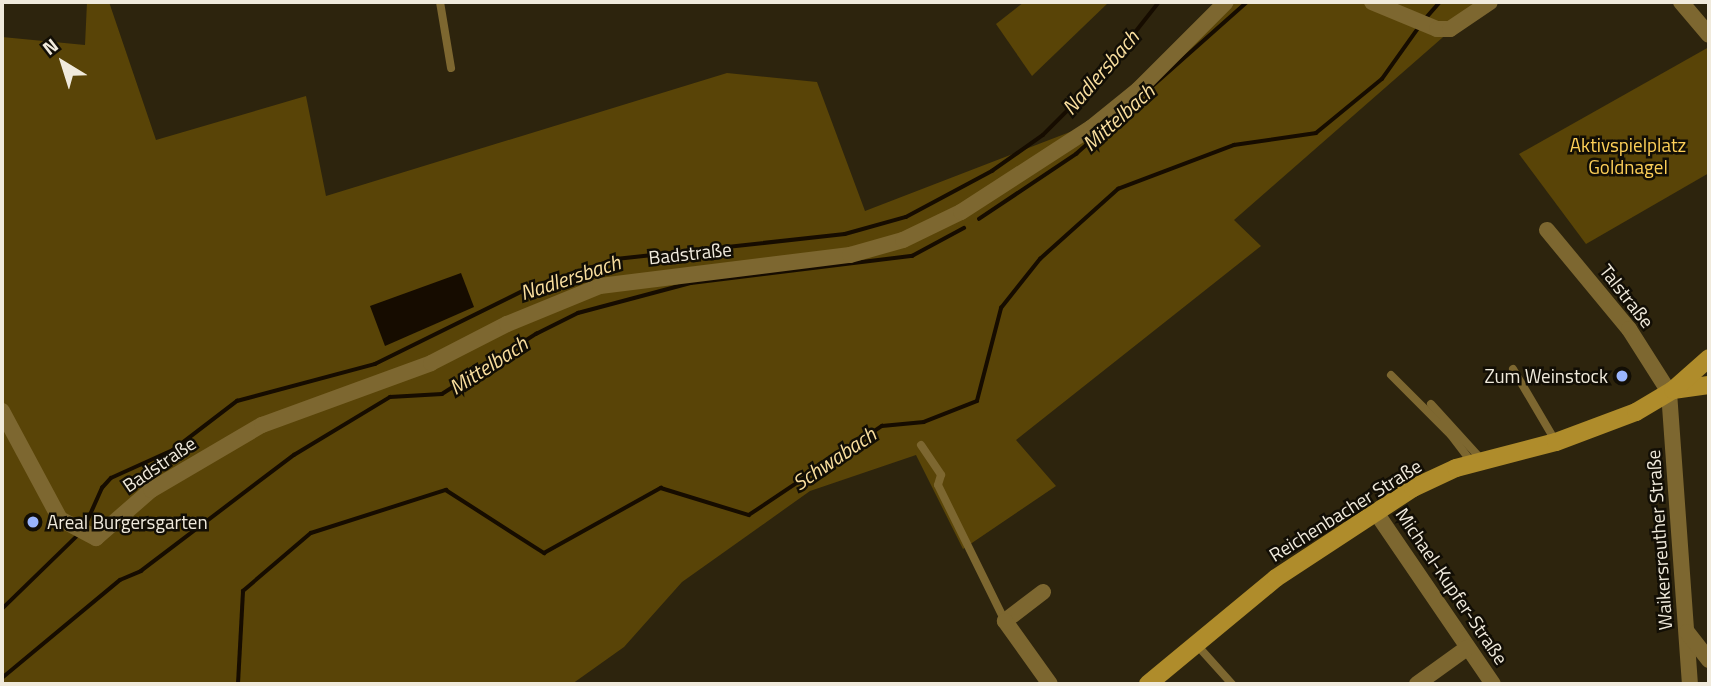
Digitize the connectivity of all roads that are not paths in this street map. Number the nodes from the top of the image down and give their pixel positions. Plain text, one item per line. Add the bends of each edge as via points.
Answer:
1 (440, 2) edge
2 (1226, 2) edge
3 (1372, 2) edge
4 (1490, 2) edge
5 (1681, 2) edge
6 (1709, 34) edge
7 (451, 68) dead end
8 (1547, 230) dead end
9 (1709, 358) edge
10 (1513, 369) dead end
11 (1391, 375) dead end
12 (1709, 384) edge
13 (1671, 391) junction
14 (1431, 404) dead end
15 (2, 411) edge
16 (1556, 442) junction
17 (921, 446) dead end
18 (1477, 462) junction
19 (1375, 511) junction
20 (1044, 592) dead end
21 (1005, 621) junction
22 (1687, 632) junction
23 (1194, 642) junction
24 (1467, 648) junction
25 (1709, 660) edge
26 (1050, 684) edge
27 (1148, 684) edge
28 (1231, 684) edge
29 (1417, 684) edge
30 (1493, 684) edge
31 (1690, 684) edge

1 - 7 lane
2 - 15 street, Badstraße via 1152,77 1091,128 961,212 903,240 850,255 600,286 507,324 431,363 262,425 151,490 92,536 60,519
3 - 4 street via 1437,29 1450,29
5 - 6 street
8 - 13 street, Talstraße via 1629,329
9 - 13 main road
10 - 16 lane
11 - 18 lane
12 - 13 main road
13 - 16 main road, Reichenbacher Straße via 1636,412
13 - 22 street, Waikersreuther Straße
14 - 18 lane
16 - 18 main road, Reichenbacher Straße
17 - 21 lane via 941,475 938,485
18 - 19 main road, Reichenbacher Straße via 1413,488
19 - 23 main road, Reichenbacher Straße via 1276,578
19 - 24 street, Michael-Kupfer-Straße
20 - 21 street
21 - 26 street
22 - 25 street
22 - 31 street, Waikersreuther Straße
23 - 27 main road, Reichenbacher Straße
23 - 28 lane
24 - 29 street
24 - 30 street, Michael-Kupfer-Straße

